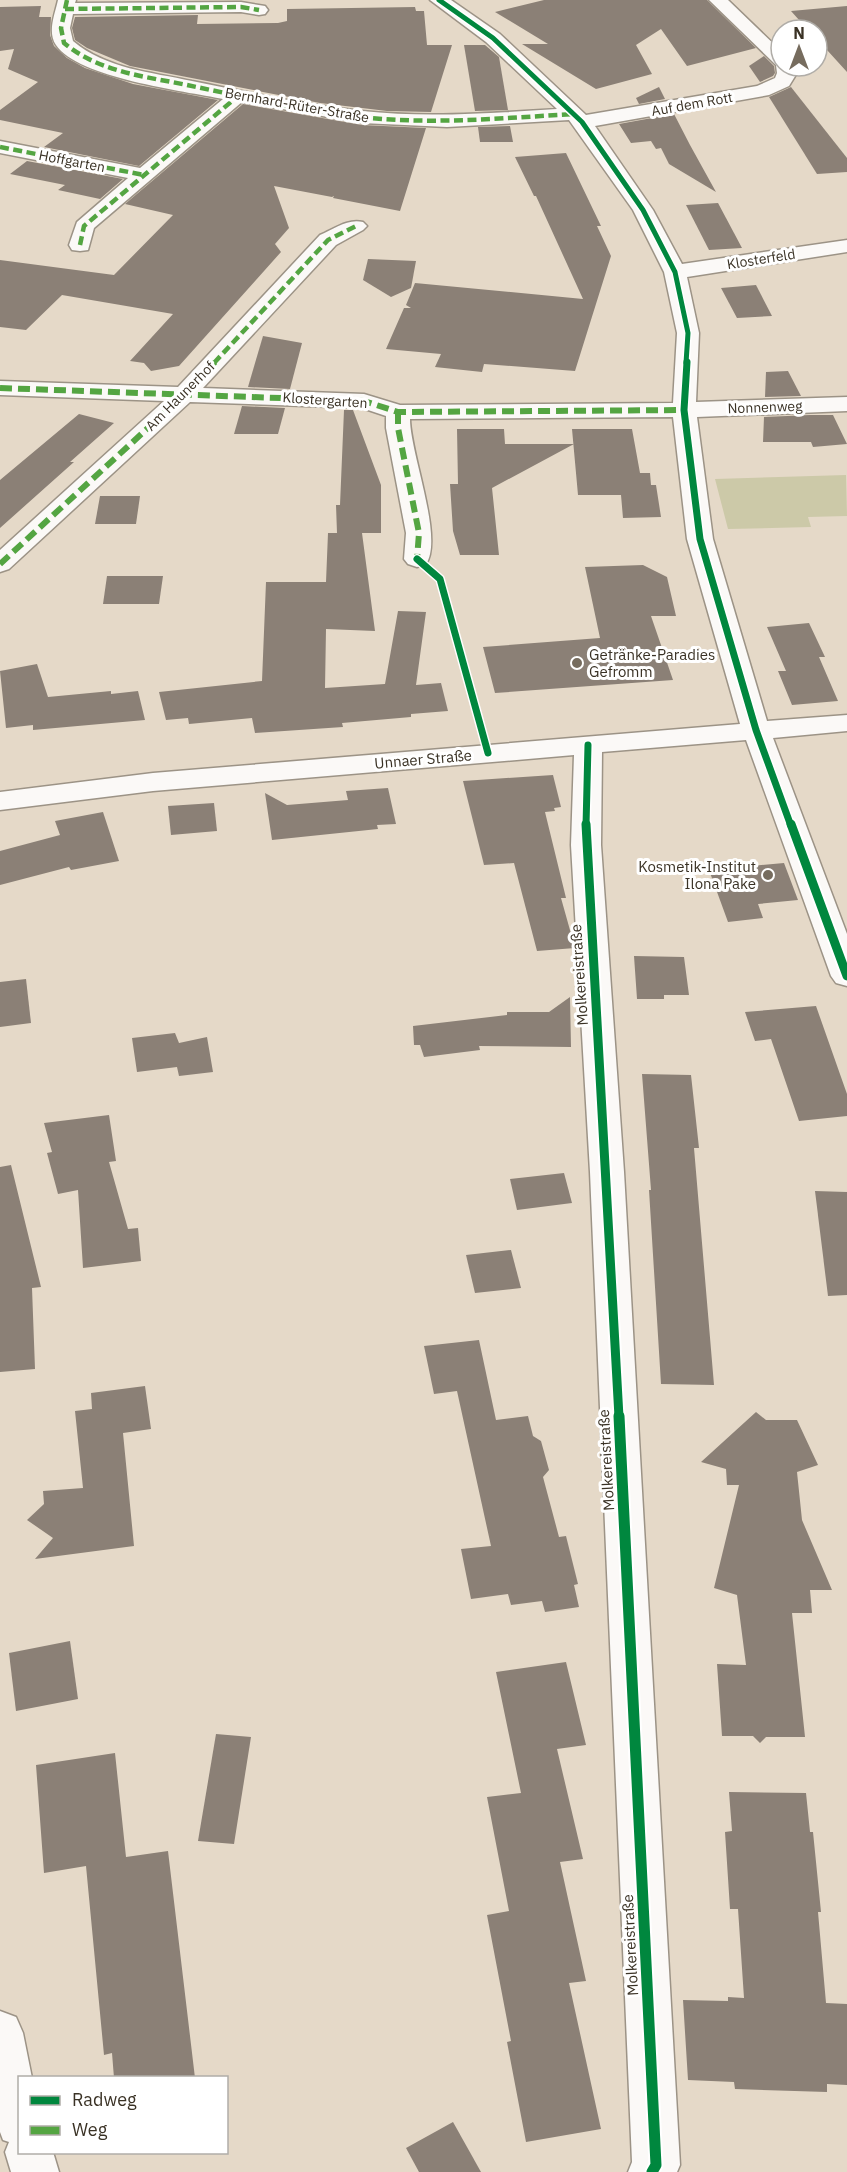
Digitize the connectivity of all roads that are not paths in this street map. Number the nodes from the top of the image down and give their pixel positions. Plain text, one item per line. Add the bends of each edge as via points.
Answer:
1 (439, 0) edge
2 (718, 0) edge
3 (66, 5) edge
4 (259, 10) dead end
5 (769, 49) edge
6 (784, 78) edge
7 (238, 96) junction
8 (578, 118) junction
9 (0, 147) edge
10 (144, 175) junction
11 (356, 226) dead end
12 (80, 245) dead end
13 (847, 246) edge
14 (675, 272) junction
15 (0, 388) edge
16 (186, 393) junction
17 (847, 404) edge
18 (684, 410) junction
19 (398, 412) junction
20 (417, 559) dead end
21 (0, 564) edge
22 (847, 723) edge
23 (756, 730) junction
24 (588, 745) junction
25 (0, 801) edge
26 (847, 976) edge
27 (0, 2033) edge
28 (18, 2117) edge
29 (30, 2154) edge
30 (35, 2172) edge
31 (652, 2172) edge

1 - 8 street via 493,38
2 - 5 street
3 - 4 street, Bernhard-Rüter-Straße
3 - 7 street, Bernhard-Rüter-Straße via 61,28 64,42 93,63
6 - 8 street, Auf dem Rott via 762,91
7 - 8 street, Bernhard-Rüter-Straße via 406,121
7 - 10 street
8 - 14 street via 643,210
9 - 10 street, Hoffgarten
10 - 12 street via 84,226
11 - 16 street, Am Haunerhof via 328,240
13 - 14 street, Klosterfeld
14 - 18 street via 688,333
15 - 16 street, Klostergarten
16 - 19 street, Klostergarten via 364,401
16 - 21 street, Am Haunerhof
17 - 18 street, Nonnenweg
18 - 19 street, Klostergarten
18 - 23 street via 700,539
19 - 20 street via 419,533
22 - 23 street, Unnaer Straße
23 - 24 street, Unnaer Straße
23 - 26 street
24 - 25 street, Unnaer Straße via 140,783
24 - 31 street, Molkereistraße via 586,845 633,1689 656,2165
27 - 28 street
29 - 30 street

